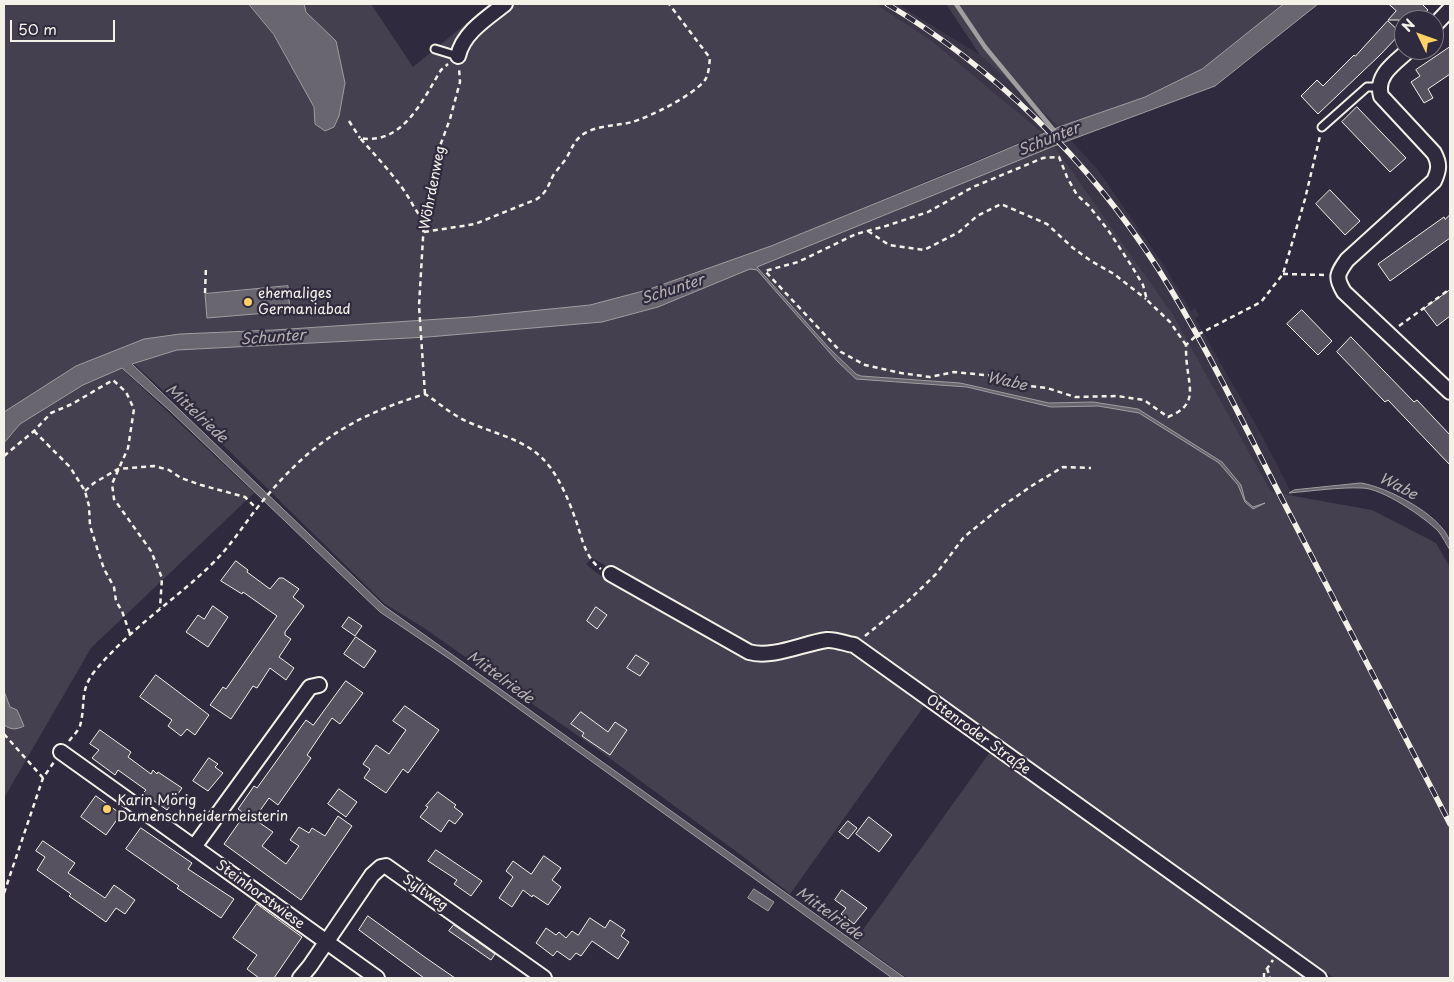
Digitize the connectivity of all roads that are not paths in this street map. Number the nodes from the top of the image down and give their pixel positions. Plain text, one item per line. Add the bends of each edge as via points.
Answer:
1 (505, 4) edge
2 (435, 49) dead end
3 (458, 56) joint
4 (1399, 60) edge
5 (1379, 87) junction
6 (1322, 127) road end
7 (1450, 392) edge
8 (611, 574) road end
9 (319, 685) dead end
10 (61, 752) road end
11 (194, 847) junction
12 (327, 942) junction
13 (300, 978) edge
14 (377, 978) edge
15 (544, 978) edge
16 (1319, 978) edge

1 - 3 street via 464,41
2 - 3 lane
4 - 5 street via 1381,79
5 - 6 lane via 1366,87
5 - 7 street via 1381,96 1434,153 1439,171 1434,181 1347,260 1338,275 1338,282 1344,292
8 - 16 street, Ottenroder Straße via 749,652 776,652 829,640 854,646
9 - 11 street via 310,687
10 - 11 street, Steinhorstwiese
11 - 12 street, Steinhorstwiese
12 - 13 street
12 - 14 street, Steinhorstwiese
12 - 15 street, Syltweg via 376,870 386,866

